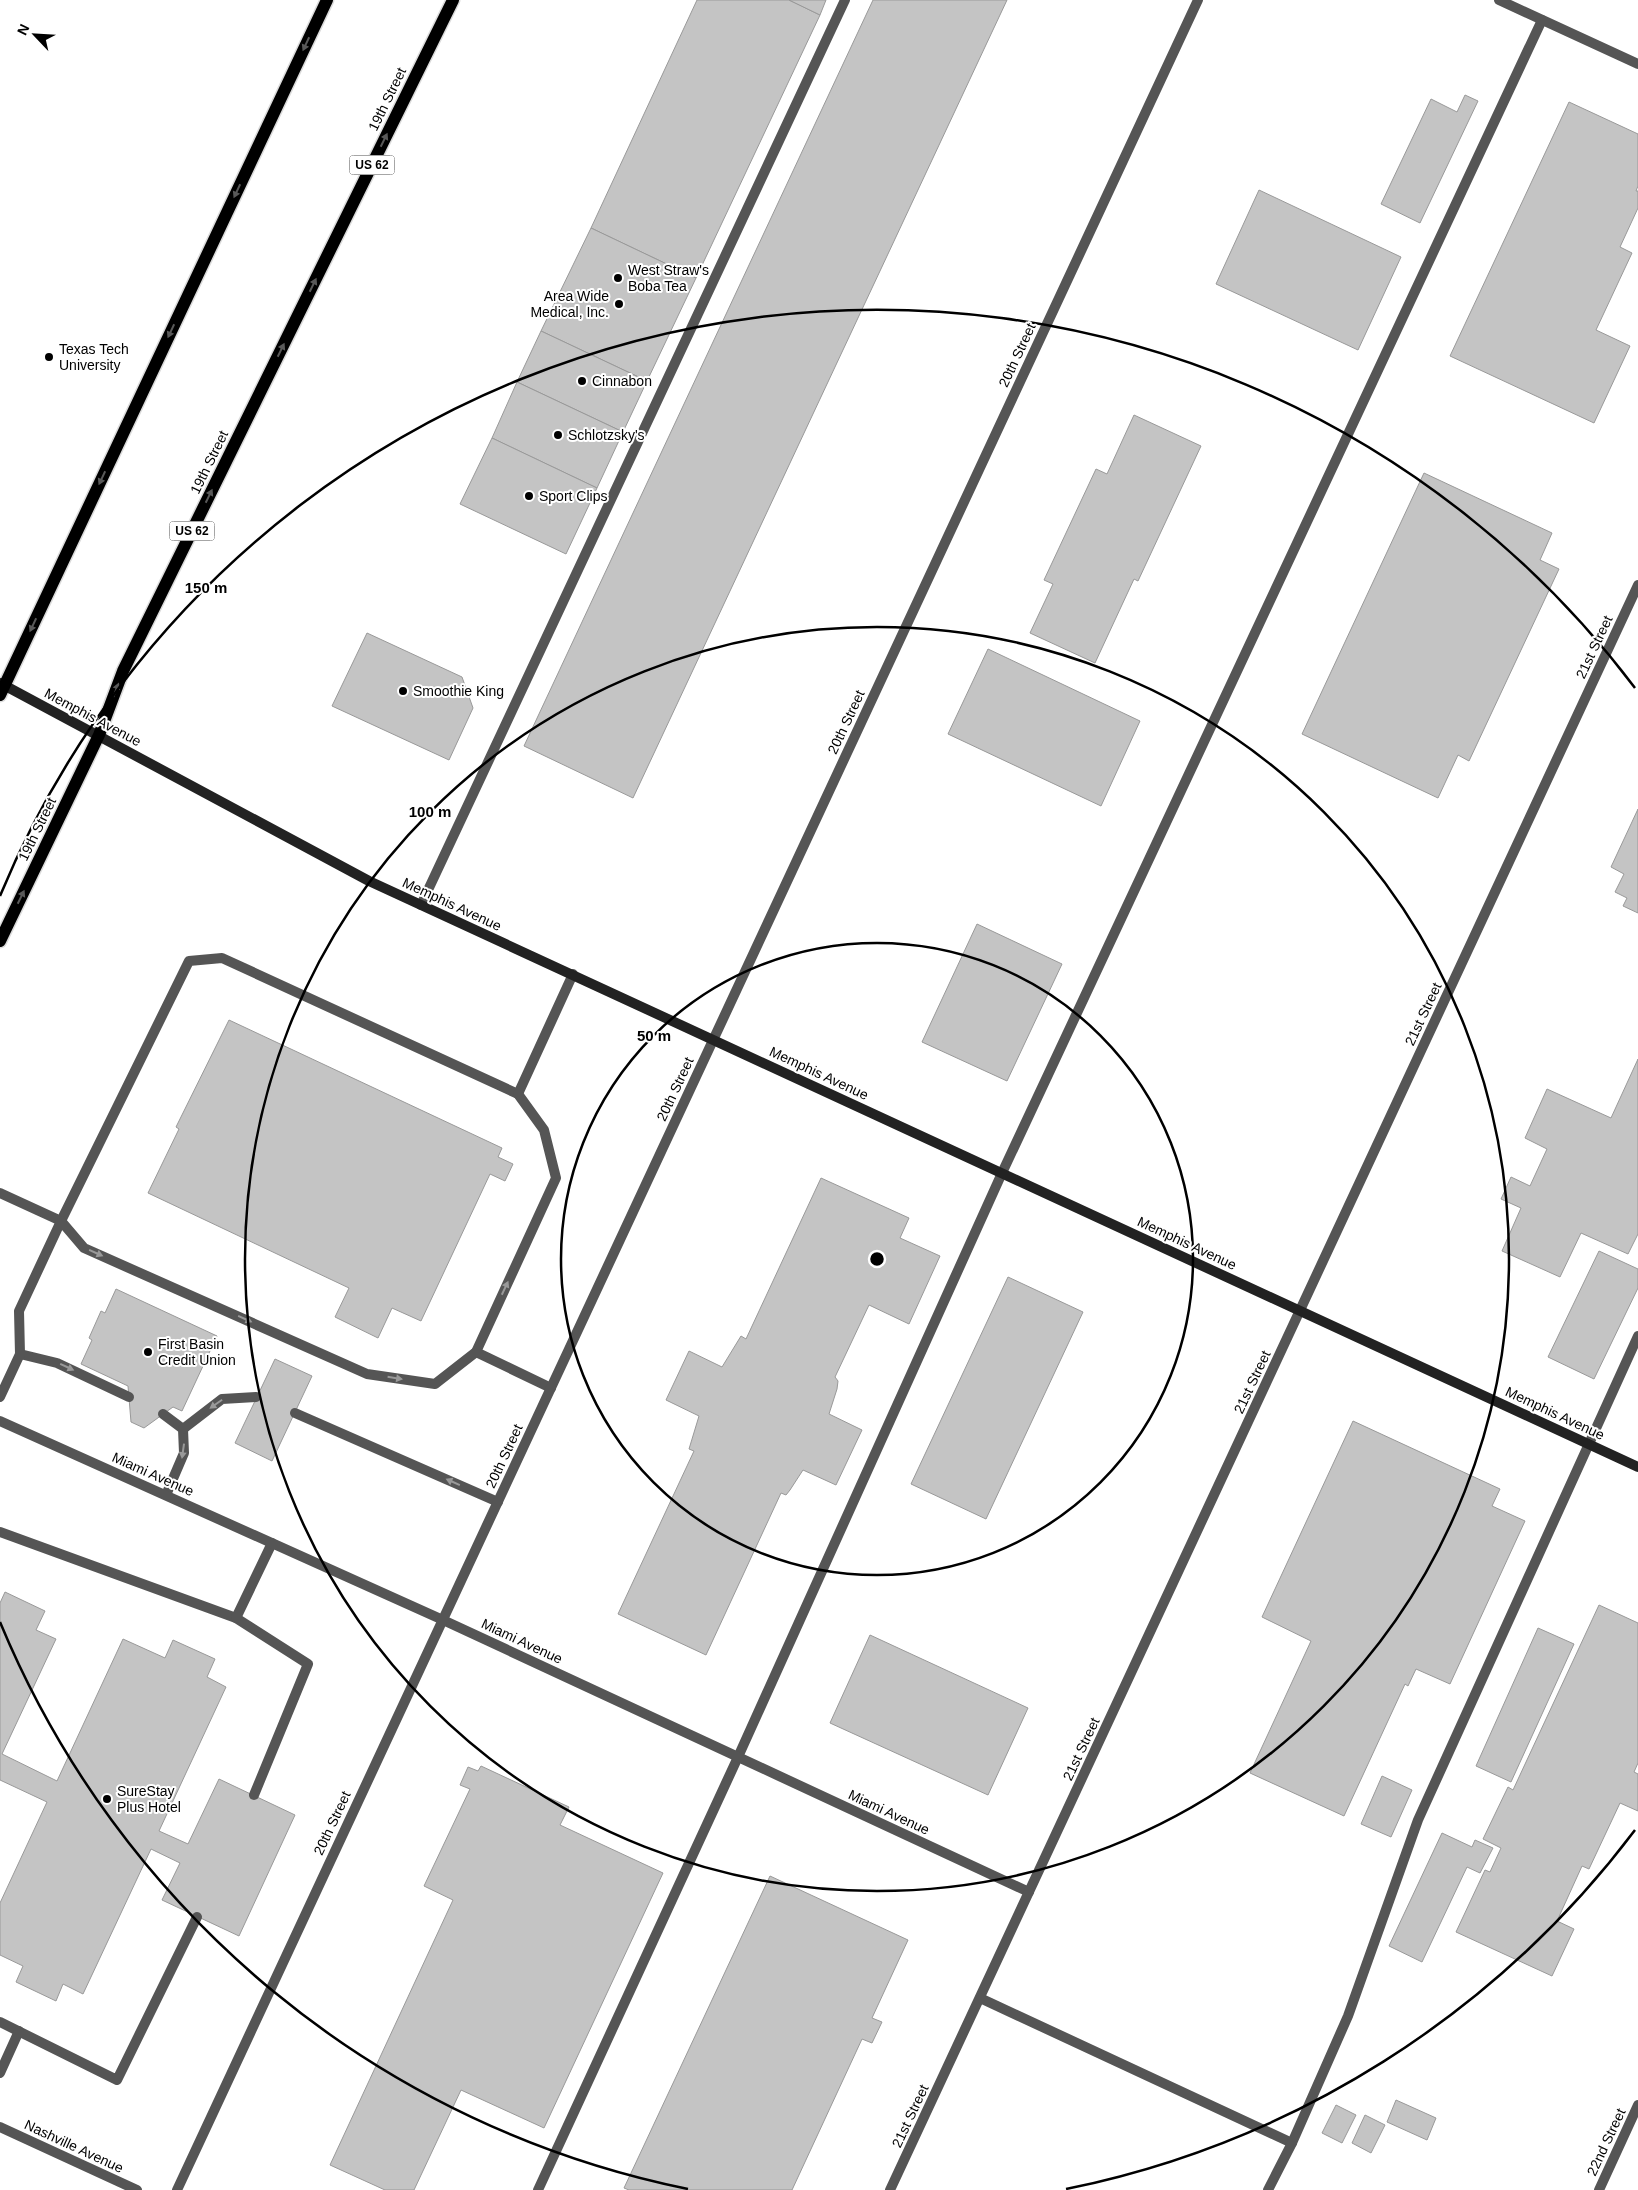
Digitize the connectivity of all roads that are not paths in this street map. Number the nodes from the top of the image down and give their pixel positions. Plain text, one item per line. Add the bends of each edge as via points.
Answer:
1 (326, 0) edge
2 (453, 0) edge
3 (845, 0) edge
4 (1198, 0) edge
5 (1499, 0) edge
6 (1542, 20) junction
7 (1638, 64) edge
8 (1638, 585) edge
9 (2, 688) edge
10 (99, 735) junction
11 (421, 905) junction
12 (0, 941) edge
13 (572, 974) junction
14 (713, 1039) junction
15 (518, 1094) junction
16 (1002, 1173) junction
17 (0, 1193) edge
18 (61, 1221) junction
19 (1300, 1311) junction
20 (1638, 1336) edge
21 (476, 1352) junction
22 (20, 1354) junction
23 (551, 1388) junction
24 (0, 1397) edge
25 (129, 1397) dead end
26 (256, 1397) dead end
27 (294, 1413) dead end
28 (163, 1414) dead end
29 (0, 1421) edge
30 (183, 1429) junction
31 (1588, 1444) junction
32 (1638, 1467) edge
33 (166, 1495) junction
34 (498, 1502) junction
35 (0, 1532) edge
36 (272, 1543) junction
37 (236, 1618) junction
38 (443, 1620) junction
39 (738, 1757) junction
40 (254, 1795) dead end
41 (1029, 1892) junction
42 (197, 1917) dead end
43 (980, 1998) junction
44 (0, 2022) edge
45 (19, 2031) junction
46 (0, 2073) edge
47 (1638, 2105) edge
48 (0, 2127) edge
49 (1292, 2142) junction
50 (137, 2190) edge
51 (177, 2190) edge
52 (538, 2190) edge
53 (890, 2190) edge
54 (1268, 2190) edge
55 (1598, 2190) edge

1 -> 9 main road
10 -> 2 main road, 19th Street / US 62 via 124,671
3 - 11 street
4 - 14 street, 20th Street
5 - 6 street
6 - 7 street
6 - 16 street
8 - 19 street, 21st Street
9 - 10 street, Memphis Avenue
10 - 11 street, Memphis Avenue via 369,881
12 -> 10 main road, 19th Street / US 62
11 - 13 street, Memphis Avenue
13 - 14 street, Memphis Avenue
13 - 15 street
14 - 16 street, Memphis Avenue
14 - 23 street, 20th Street
15 - 18 street via 222,958 189,961
21 -> 15 street via 556,1178 544,1130
16 - 19 street, Memphis Avenue
16 - 39 street
17 - 18 street
18 -> 21 street via 84,1248 367,1374 435,1384
18 - 22 street via 19,1311
19 - 31 street, Memphis Avenue
19 - 41 street, 21st Street
20 - 31 street
21 - 23 street
22 - 24 street
22 -> 25 street via 57,1363
23 - 34 street, 20th Street
26 -> 30 street via 222,1399
34 -> 27 street
28 - 30 street
29 - 33 street, Miami Avenue
30 -> 33 street via 184,1453
31 - 32 street, Memphis Avenue
31 - 49 street via 1418,1820 1348,2016
33 - 36 street, Miami Avenue
34 - 38 street, 20th Street
35 - 37 street
36 - 37 street
36 - 38 street, Miami Avenue
37 - 40 street via 308,1664
38 - 39 street, Miami Avenue
38 - 51 street, 20th Street
39 - 41 street, Miami Avenue
39 - 52 street
41 - 43 street, 21st Street
42 - 45 street via 117,2080
43 - 49 street
43 - 53 street, 21st Street
44 - 45 street
45 - 46 street
47 - 55 street, 22nd Street
48 - 50 street, Nashville Avenue
49 - 54 street

